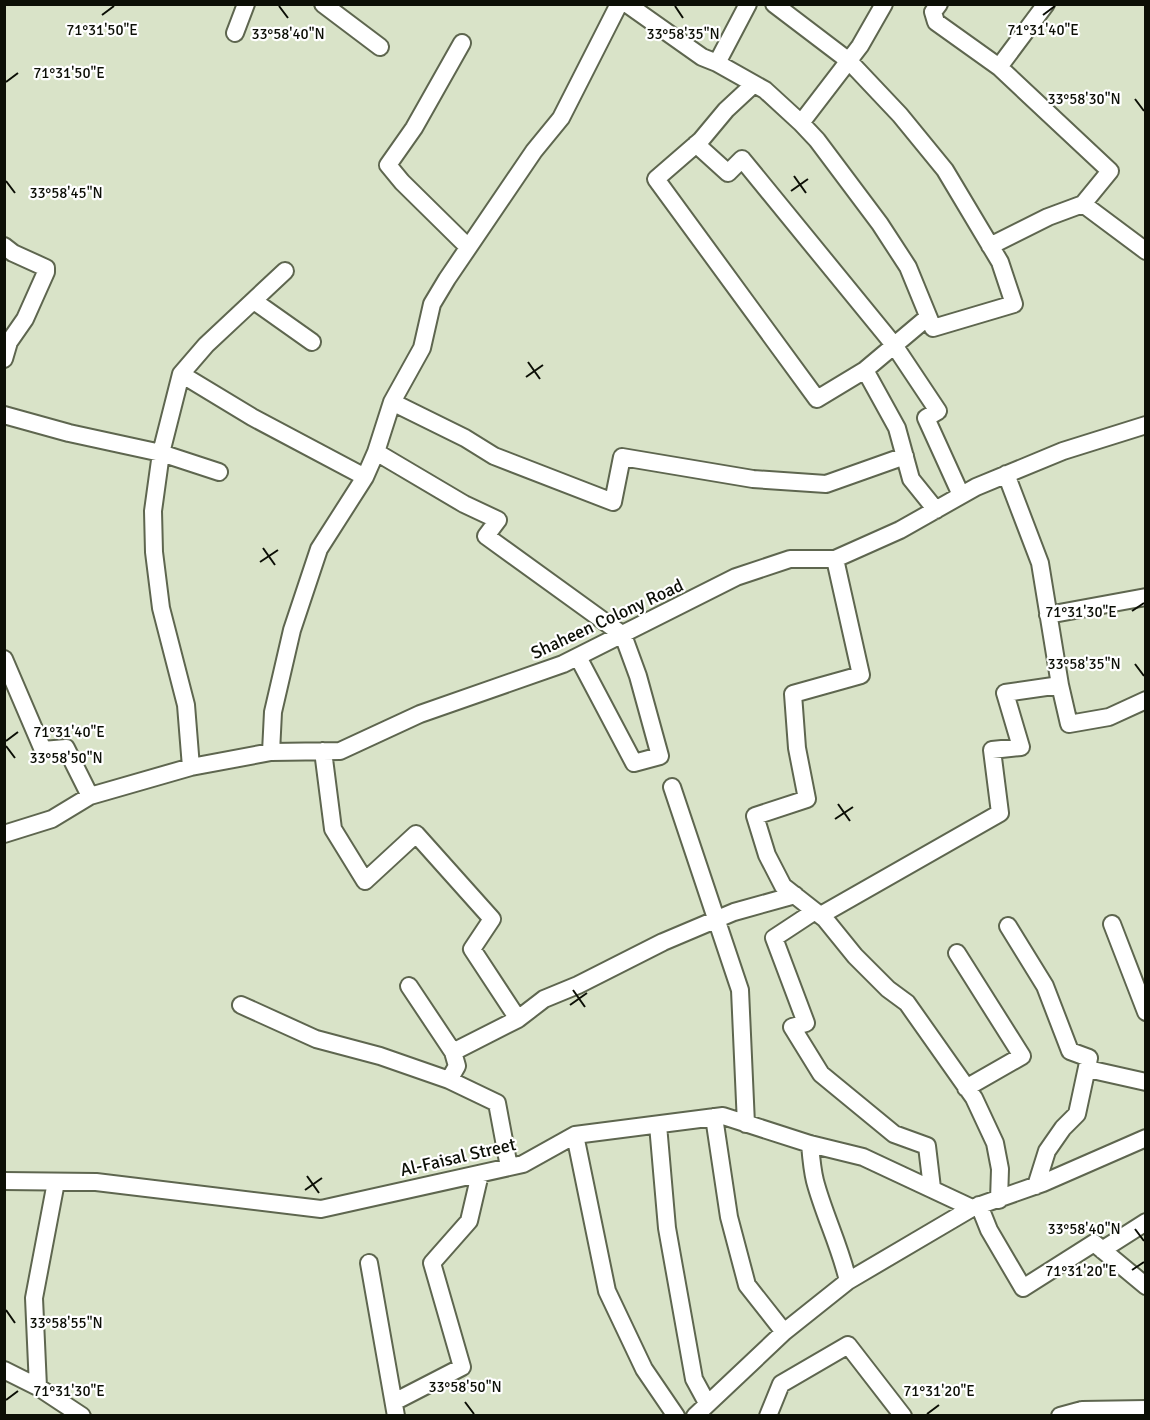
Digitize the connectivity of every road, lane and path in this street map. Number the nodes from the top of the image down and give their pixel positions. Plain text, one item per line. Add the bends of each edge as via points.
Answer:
1 (246, 4) edge
2 (323, 4) edge
3 (619, 4) edge
4 (627, 4) edge
5 (748, 4) edge
6 (774, 4) edge
7 (884, 4) edge
8 (939, 4) edge
9 (1046, 4) edge
10 (235, 33) dead end
11 (462, 43) dead end
12 (380, 47) dead end
13 (849, 61) junction
14 (717, 63) junction
15 (999, 67) junction
16 (754, 84) junction
17 (801, 123) junction
18 (696, 144) junction
19 (1083, 204) junction
20 (4, 246) edge
21 (990, 246) junction
22 (468, 248) junction
23 (1146, 250) edge
24 (285, 271) dead end
25 (254, 301) junction
26 (928, 317) junction
27 (312, 342) dead end
28 (894, 345) junction
29 (4, 359) edge
30 (865, 370) junction
31 (181, 374) junction
32 (392, 402) junction
33 (4, 415) edge
34 (1146, 425) edge
35 (376, 452) junction
36 (161, 453) junction
37 (905, 456) junction
38 (219, 472) dead end
39 (1006, 474) junction
40 (365, 477) junction
41 (961, 495) junction
42 (936, 510) junction
43 (835, 559) junction
44 (1146, 597) edge
45 (1048, 615) junction
46 (623, 635) junction
47 (578, 657) junction
48 (4, 659) edge
49 (1060, 685) junction
50 (1146, 700) edge
51 (323, 751) junction
52 (271, 752) junction
53 (191, 766) junction
54 (672, 787) dead end
55 (90, 796) junction
56 (4, 834) edge
57 (795, 895) junction
58 (818, 913) junction
59 (715, 920) junction
60 (1112, 924) dead end
61 (1008, 926) dead end
62 (957, 953) dead end
63 (409, 986) dead end
64 (241, 1005) dead end
65 (1146, 1012) edge
66 (518, 1019) junction
67 (453, 1052) junction
68 (1088, 1069) junction
69 (449, 1080) junction
70 (1146, 1082) edge
71 (966, 1088) junction
72 (714, 1117) junction
73 (746, 1124) junction
74 (658, 1125) junction
75 (575, 1135) junction
76 (1146, 1138) edge
77 (810, 1144) junction
78 (509, 1167) junction
79 (480, 1174) junction
80 (4, 1181) edge
81 (56, 1182) junction
82 (1036, 1186) junction
83 (932, 1188) junction
84 (999, 1200) junction
85 (976, 1206) junction
86 (1146, 1222) edge
87 (1102, 1250) junction
88 (369, 1263) dead end
89 (848, 1281) junction
90 (1146, 1287) edge
91 (784, 1332) junction
92 (4, 1370) edge
93 (38, 1387) junction
94 (395, 1409) edge
95 (701, 1409) edge
96 (1146, 1409) edge
97 (1082, 1413) edge
98 (82, 1416) edge
99 (676, 1416) edge
100 (768, 1416) edge
101 (903, 1416) edge
102 (1060, 1416) edge

1 - 10 street
2 - 12 street
3 - 22 street via 561,118
4 - 14 street via 702,57
5 - 14 street
6 - 13 street
7 - 13 street
8 - 15 street via 933,12 936,22
9 - 15 street
11 - 22 street via 414,128 388,165
13 - 17 street
13 - 21 street via 945,170
14 - 16 street
15 - 19 street via 1110,171
16 - 17 street
16 - 18 street
17 - 26 street via 880,224 908,267
18 - 28 street via 729,173 742,159
18 - 30 street via 656,179 817,399
19 - 21 street
19 - 23 street
20 - 29 street via 46,268 46,272
21 - 26 street via 1000,262 1014,304 933,328
22 - 32 street via 432,304 422,348
24 - 25 street
25 - 27 street
25 - 31 street
26 - 28 street
28 - 30 street
28 - 41 street via 938,411 926,418
30 - 37 street via 897,428
31 - 36 street
31 - 40 street
32 - 35 street
32 - 37 street via 494,456 613,502 622,458 753,479 826,484
33 - 36 street
34 - 39 street, Shaheen Colony Road
35 - 40 street
35 - 46 street via 498,520 486,536
36 - 38 street
36 - 53 street via 153,511 154,552 161,608 186,705
37 - 42 street via 911,479
39 - 41 street, Shaheen Colony Road
39 - 45 street via 1040,563
40 - 52 street via 319,549 292,630 273,712
41 - 42 street, Shaheen Colony Road
42 - 43 street, Shaheen Colony Road
43 - 46 street, Shaheen Colony Road via 790,559 736,577
43 - 57 street via 861,675 793,694 797,748 807,799 755,816 767,855 783,886
44 - 45 street
45 - 49 street
46 - 47 street, Shaheen Colony Road
46 - 47 street via 660,756 634,763
47 - 51 street, Shaheen Colony Road via 420,714 340,751
48 - 55 street via 43,750 66,748
49 - 50 street via 1069,724 1109,717
49 - 58 street via 1005,693 1021,747 992,750 1000,813
51 - 52 street, Shaheen Colony Road
51 - 66 street via 333,829 365,881 416,834 492,919 472,949
52 - 53 street, Shaheen Colony Road
53 - 55 street, Shaheen Colony Road
54 - 59 street
55 - 56 street, Shaheen Colony Road via 52,819
57 - 58 street
57 - 59 street
58 - 71 street via 855,956 907,1003
58 - 83 street via 774,938 806,1023 792,1027 821,1074 894,1134 927,1146
59 - 66 street via 544,999
59 - 73 street via 740,990
60 - 65 street
61 - 68 street via 1045,986 1070,1051 1089,1058
62 - 71 street via 1022,1056
63 - 67 street
64 - 69 street via 316,1039
66 - 67 street
67 - 69 street via 457,1066
68 - 70 street
68 - 82 street via 1077,1114 1047,1151
69 - 78 street via 496,1103
71 - 84 street via 995,1143 1000,1169
72 - 73 street, Al-Faisal Street
72 - 74 street, Al-Faisal Street
72 - 91 street via 729,1217 747,1285
73 - 77 street, Al-Faisal Street
74 - 75 street, Al-Faisal Street
74 - 95 street via 667,1228
75 - 78 street, Al-Faisal Street via 523,1164
75 - 99 street via 607,1291 644,1369
76 - 82 street
77 - 83 street, Al-Faisal Street via 863,1157
77 - 89 street via 815,1180
78 - 79 street, Al-Faisal Street
79 - 81 street, Al-Faisal Street via 321,1209 96,1182
79 - 94 street via 469,1221 432,1263 462,1367
80 - 81 street, Al-Faisal Street
81 - 93 street via 34,1298
82 - 84 street
83 - 85 street, Al-Faisal Street
84 - 85 street
85 - 87 street via 1023,1288 1094,1244
85 - 89 street
86 - 87 street
87 - 90 street
88 - 94 street
89 - 91 street
91 - 95 street
92 - 93 street
93 - 98 street
96 - 97 street
97 - 102 street
100 - 101 street via 781,1384 848,1345

